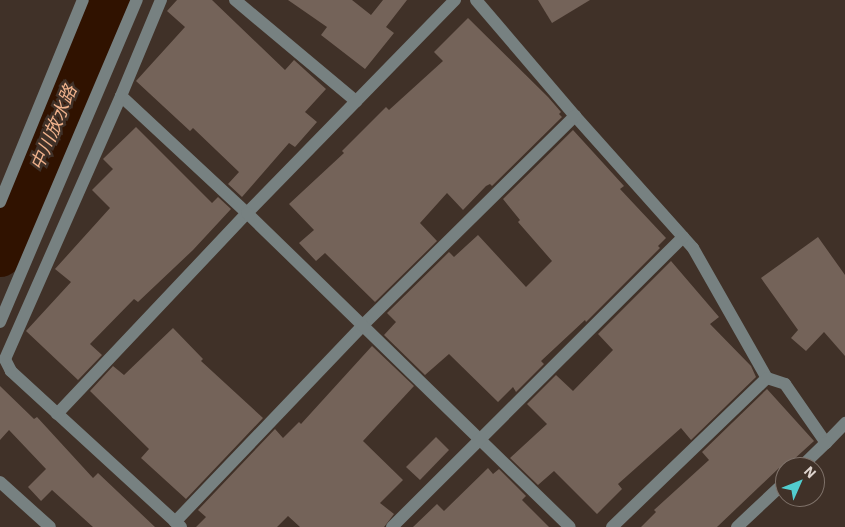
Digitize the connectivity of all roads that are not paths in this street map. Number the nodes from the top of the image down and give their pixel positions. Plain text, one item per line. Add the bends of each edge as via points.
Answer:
1 (83, 0) edge
2 (137, 0) edge
3 (161, 0) edge
4 (235, 0) edge
5 (455, 0) edge
6 (476, 0) edge
7 (121, 96) junction
8 (356, 101) junction
9 (575, 116) junction
10 (0, 202) edge
11 (247, 213) junction
12 (684, 237) junction
13 (0, 322) edge
14 (363, 326) junction
15 (766, 378) junction
16 (57, 414) junction
17 (845, 423) edge
18 (479, 439) junction
19 (826, 443) junction
20 (811, 457) edge
21 (0, 482) edge
22 (775, 491) edge
23 (178, 524) edge
24 (50, 527) edge
25 (392, 527) edge
26 (570, 527) edge
27 (612, 527) edge
28 (737, 527) edge

1 - 10 street
2 - 13 street
3 - 7 street
4 - 8 street
5 - 8 street
6 - 9 street
7 - 11 street
7 - 16 street via 5,359 11,371
8 - 11 street
9 - 12 street
9 - 14 street
11 - 14 street
11 - 16 street
12 - 15 street
12 - 18 street
14 - 18 street
14 - 23 street
15 - 19 street via 784,384
15 - 27 street
16 - 23 street
17 - 19 street
18 - 25 street
18 - 26 street
19 - 20 street
21 - 24 street
22 - 28 street

